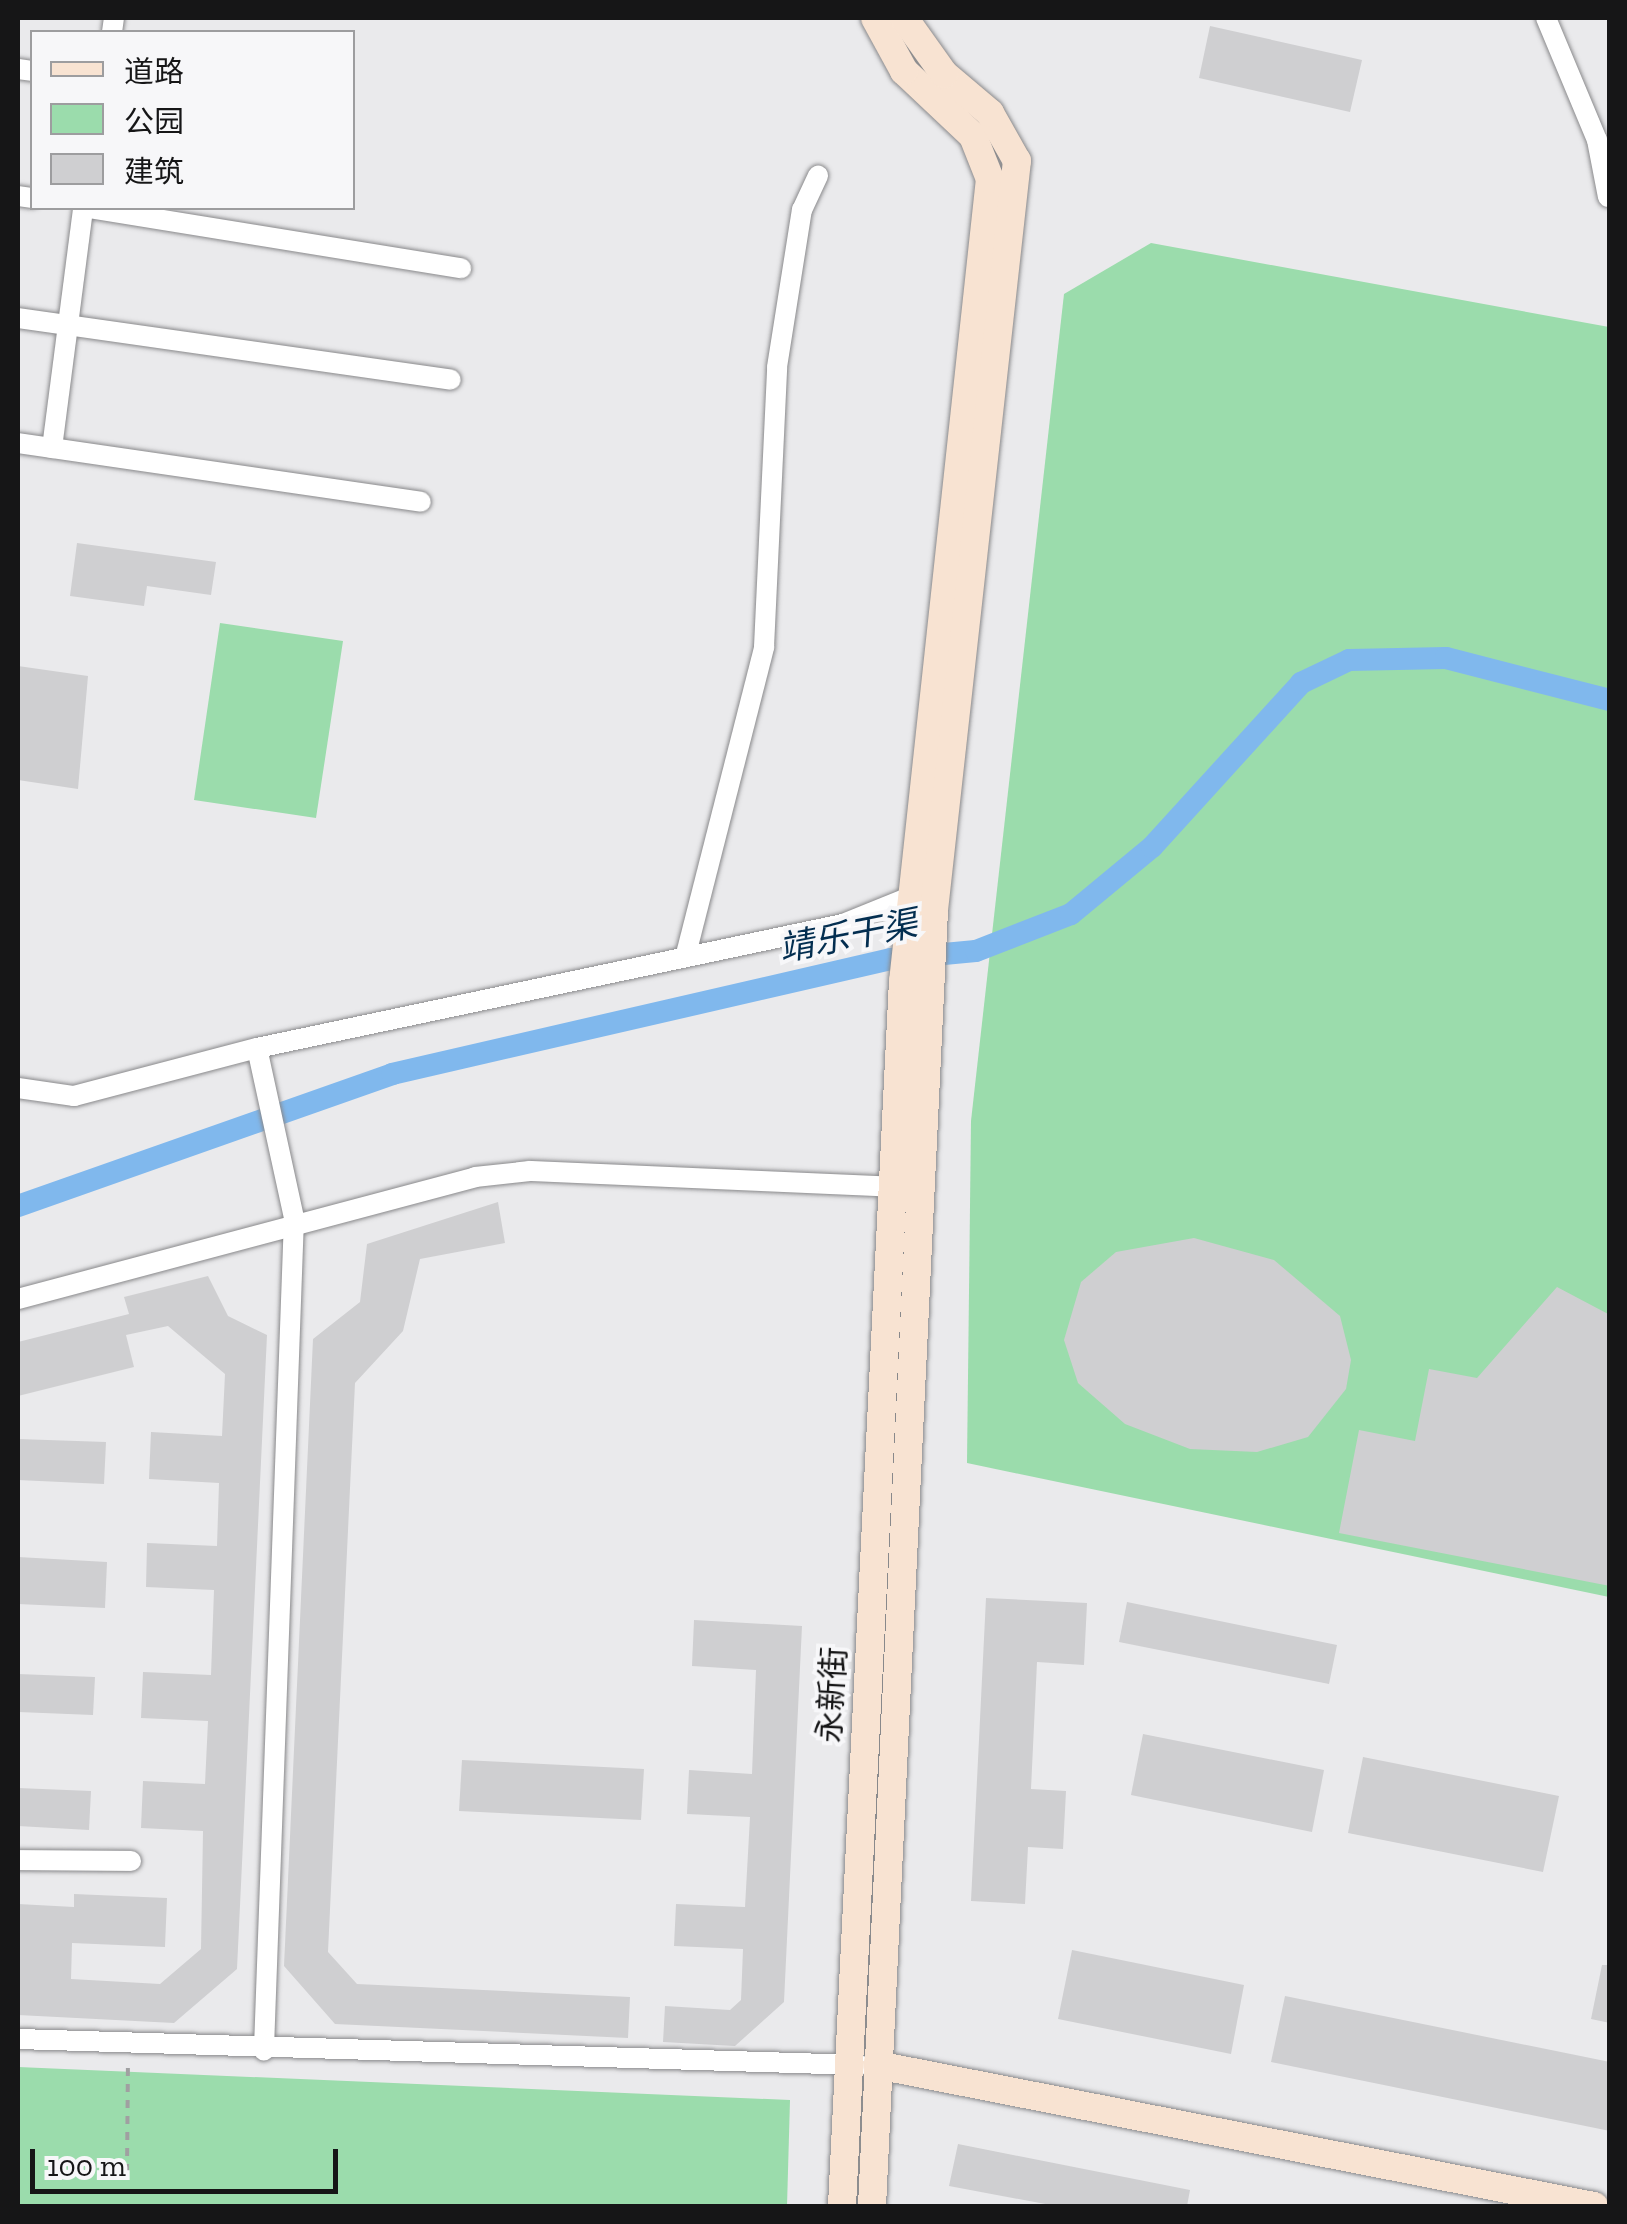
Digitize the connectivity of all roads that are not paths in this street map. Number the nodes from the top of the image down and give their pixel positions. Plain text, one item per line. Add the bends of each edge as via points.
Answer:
1 (874, 18) edge
2 (904, 18) edge
3 (1546, 18) edge
4 (818, 175) dead end
5 (1608, 197) edge
6 (86, 210) edge
7 (98, 210) edge
8 (461, 268) dead end
9 (18, 318) edge
10 (67, 324) junction
11 (451, 380) dead end
12 (18, 443) edge
13 (52, 448) junction
14 (422, 502) dead end
15 (919, 906) junction
16 (686, 954) junction
17 (916, 985) junction
18 (257, 1048) junction
19 (18, 1088) edge
20 (895, 1187) junction
21 (924, 1187) junction
22 (294, 1218) junction
23 (18, 1300) edge
24 (18, 1860) edge
25 (131, 1861) dead end
26 (18, 2039) edge
27 (264, 2050) junction
28 (847, 2065) junction
29 (877, 2065) junction
30 (842, 2206) edge
31 (872, 2206) edge
32 (1594, 2206) edge

1 - 15 street via 904,71 973,136 990,179
2 - 15 street via 944,74 990,113 1017,161
3 - 5 street via 1597,140
4 - 16 street via 802,210 777,367 764,647
6 - 10 street
7 - 8 street
9 - 10 street
10 - 11 street
10 - 13 street
12 - 13 street
13 - 14 street
15 - 16 street
15 - 17 street
16 - 18 street
17 - 20 street, 永新街
17 - 21 street, 永新街
18 - 19 street via 74,1096
18 - 22 street
20 - 21 street
20 - 22 street via 530,1170
20 - 28 street, 永新街
21 - 29 street, 永新街
22 - 23 street
22 - 27 street
24 - 25 street
26 - 27 street
27 - 28 street
28 - 29 street
28 - 30 street, 永新街
29 - 31 street, 永新街
29 - 32 street

